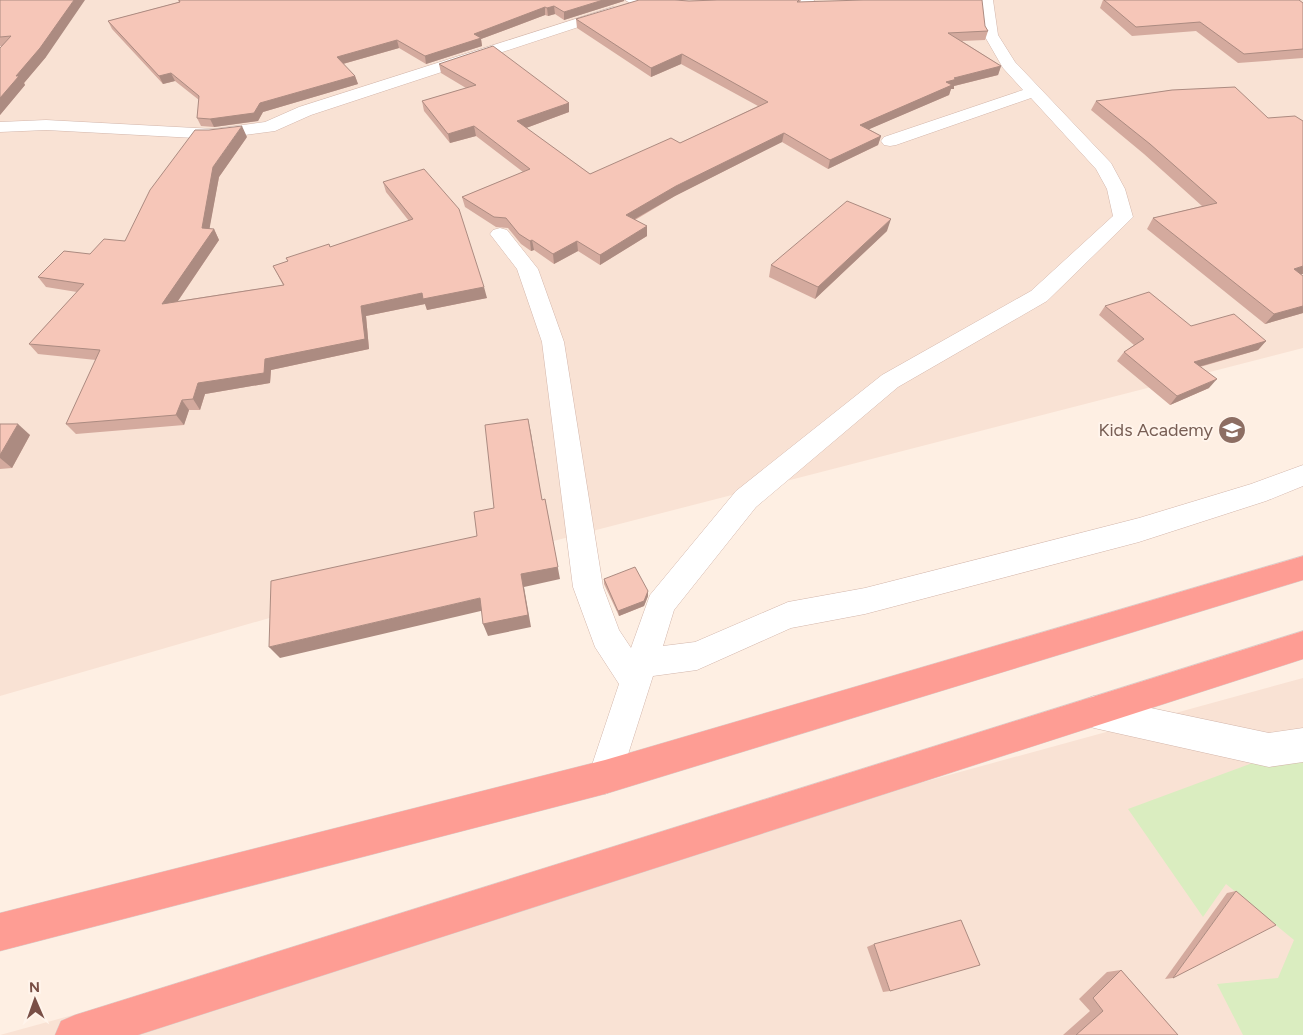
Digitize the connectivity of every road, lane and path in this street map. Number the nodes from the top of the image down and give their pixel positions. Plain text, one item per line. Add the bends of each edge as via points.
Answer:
1 (808, 0) edge
2 (978, 0) edge
3 (637, 1) edge
4 (747, 3) edge
5 (689, 4) edge
6 (1032, 92) junction
7 (0, 127) edge
8 (890, 142) dead end
9 (500, 234) edge
10 (1303, 475) edge
11 (1303, 568) edge
12 (1303, 645) edge
13 (639, 672) junction
14 (1094, 712) junction
15 (1303, 745) edge
16 (605, 777) junction
17 (0, 932) edge
18 (75, 1035) edge

1 - 4 street
2 - 6 street via 987,1 991,35 1004,58
3 - 5 street
3 - 7 street via 305,111 269,127 214,134 46,125
6 - 8 street
6 - 13 street via 1104,166 1116,188 1123,217 1039,296 890,381 746,498 661,604
9 - 13 street via 527,269 553,342 588,587 606,637
10 - 13 street via 1139,530 865,601 788,615 697,656
11 - 16 highway
12 - 14 highway
13 - 16 street
14 - 15 street via 1270,750
14 - 18 highway
16 - 17 highway

